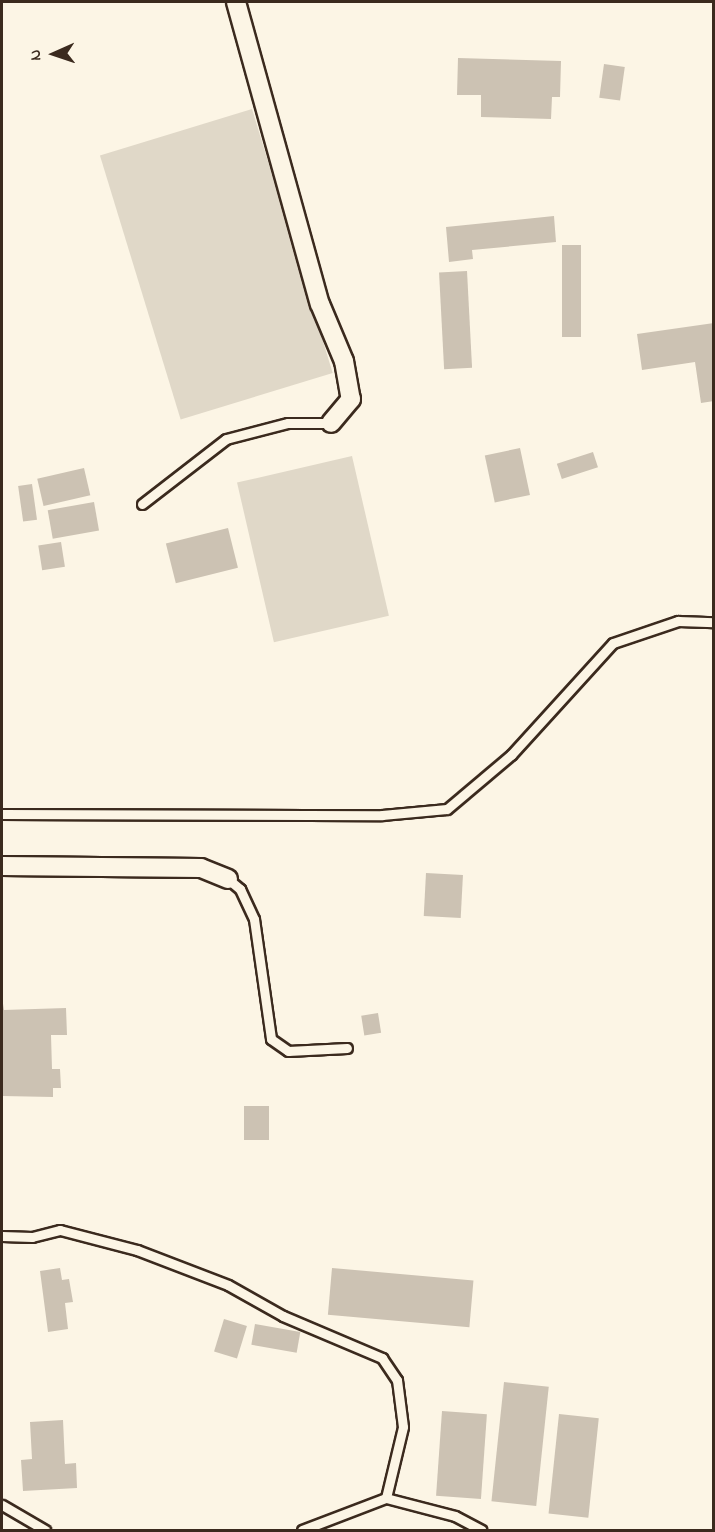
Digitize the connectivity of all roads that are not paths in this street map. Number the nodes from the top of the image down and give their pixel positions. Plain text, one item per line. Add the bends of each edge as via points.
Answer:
1 (236, 2) edge
2 (331, 423) joint
3 (142, 504) dead end
4 (714, 622) edge
5 (2, 814) edge
6 (2, 866) edge
7 (228, 879) joint
8 (347, 1048) dead end
9 (2, 1236) edge
10 (386, 1498) junction
11 (2, 1505) edge
12 (45, 1530) edge
13 (302, 1530) edge
14 (481, 1530) edge

1 - 2 street via 320,304 344,360 351,399
2 - 3 lane via 288,423 226,439
4 - 5 lane via 678,621 613,643 511,756 447,808 382,815
6 - 7 street via 201,868
7 - 8 lane via 240,889 254,919 271,1039 288,1051
9 - 10 lane via 32,1237 60,1230 138,1250 228,1285 283,1316 382,1358 397,1380 402,1427
10 - 13 lane
10 - 14 lane via 455,1516
11 - 12 lane

